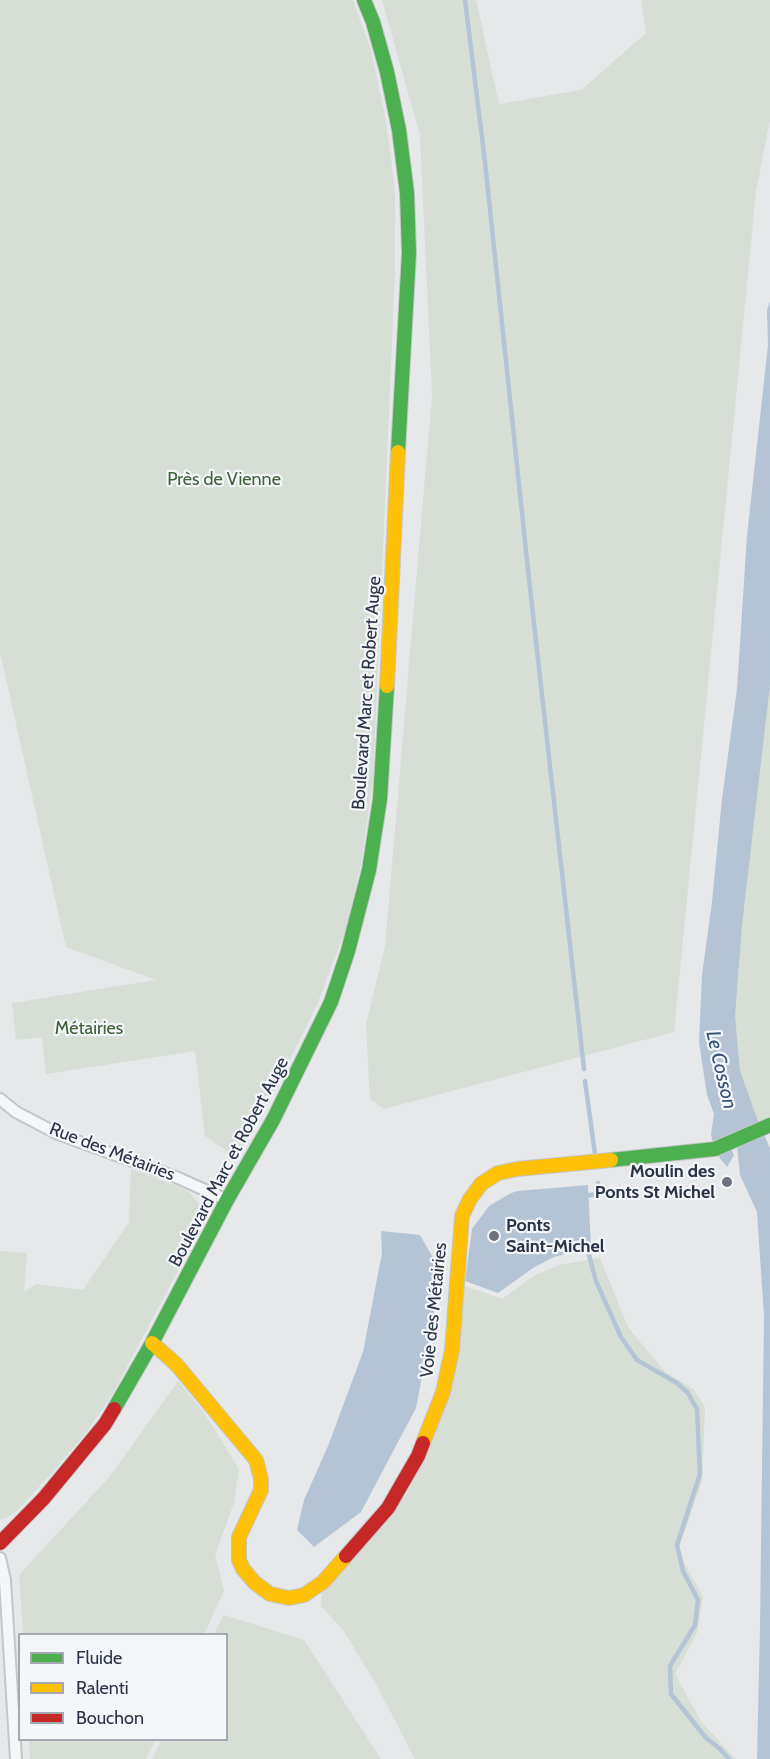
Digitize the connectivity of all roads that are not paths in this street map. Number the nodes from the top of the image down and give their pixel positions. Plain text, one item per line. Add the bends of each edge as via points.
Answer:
1 (364, 0) edge
2 (0, 1099) edge
3 (766, 1127) edge
4 (227, 1200) junction
5 (152, 1343) junction
6 (0, 1543) edge
7 (0, 1558) edge
8 (16, 1759) edge

1 - 4 main road, Boulevard Marc et Robert Auge via 387,72 399,130 409,253 380,799 369,870 331,1002 278,1111
2 - 4 street, Rue des Métairies via 58,1134
3 - 5 main road, Voie des Métairies via 715,1149 517,1169 498,1173 481,1184 462,1216 452,1350 443,1392 418,1456 388,1508 322,1582 304,1595 289,1598 270,1594 243,1569 239,1537 261,1490 256,1460 176,1364
4 - 5 main road, Boulevard Marc et Robert Auge
5 - 6 main road, Boulevard Marc et Robert Auge via 105,1424 44,1498
7 - 8 street via 5,1580

